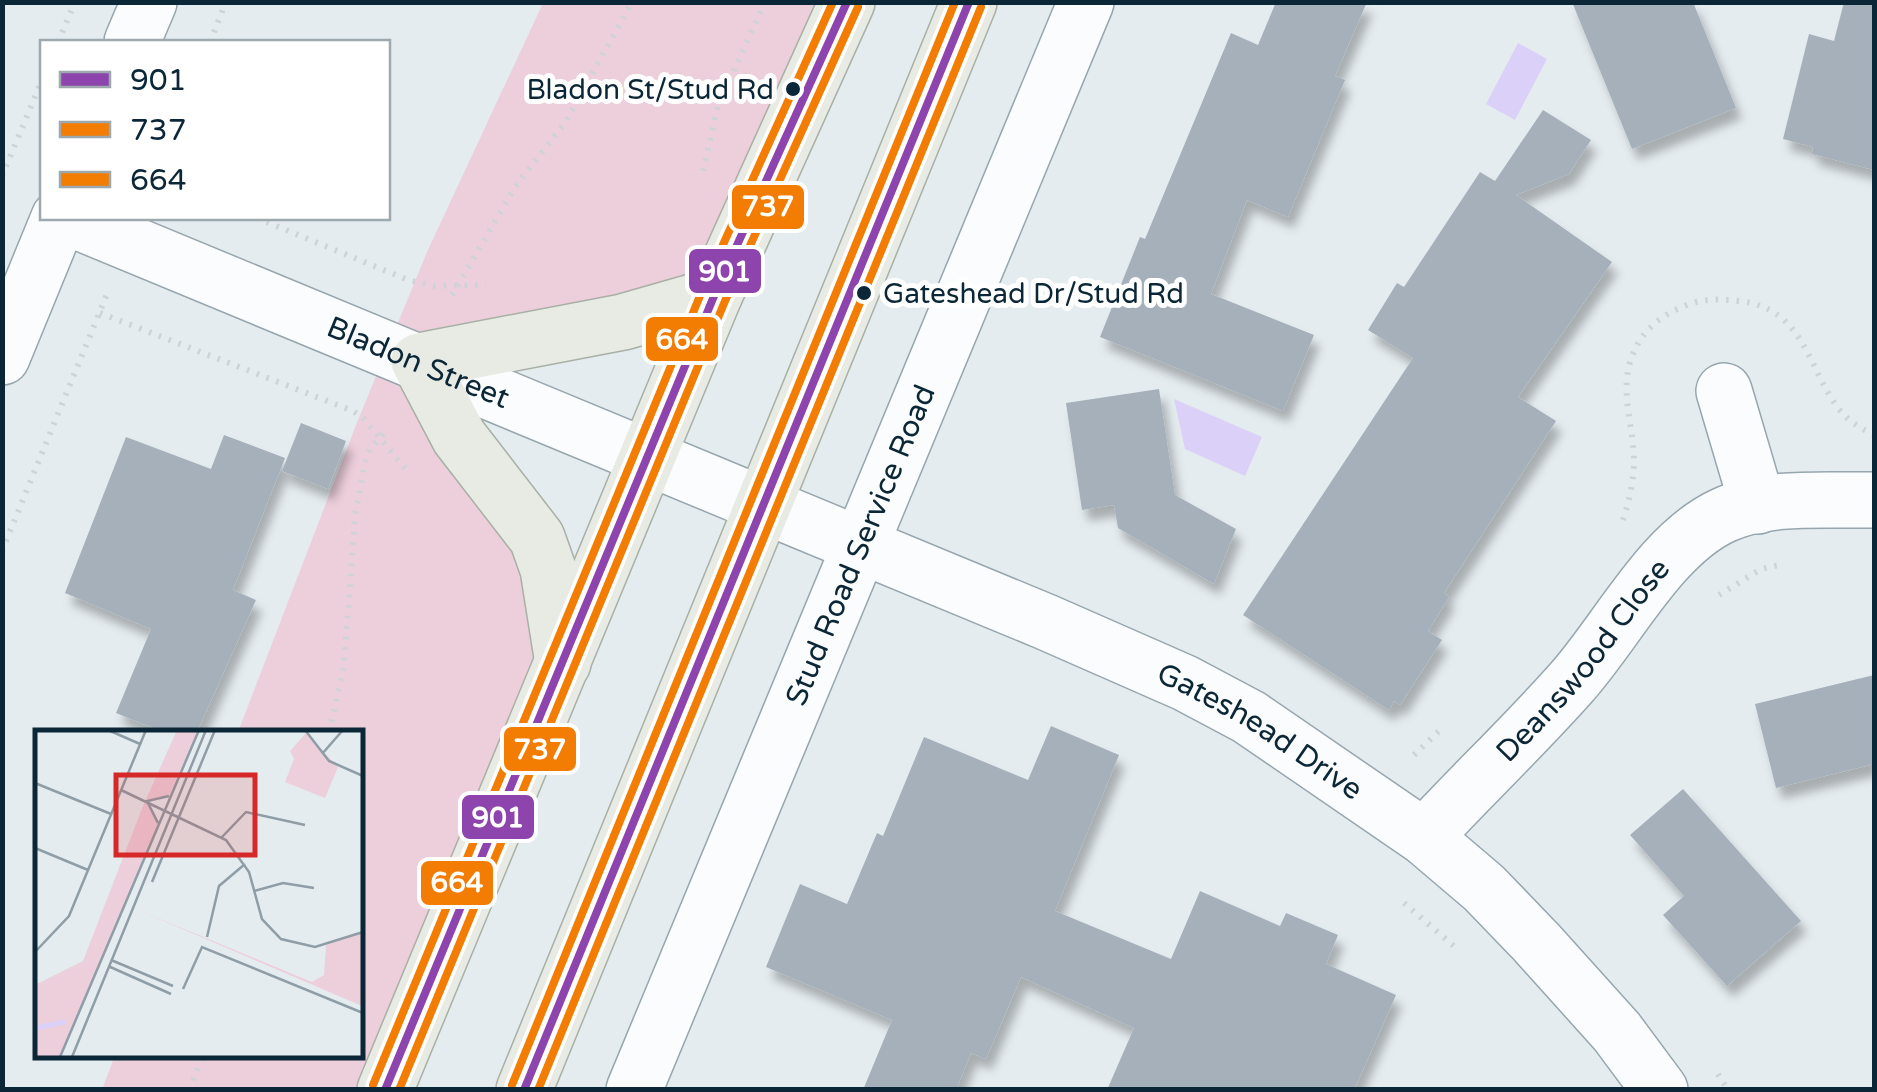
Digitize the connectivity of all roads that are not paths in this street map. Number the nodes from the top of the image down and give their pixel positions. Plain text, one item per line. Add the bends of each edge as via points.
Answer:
1 (148, 2) edge
2 (848, 2) edge
3 (969, 2) edge
4 (1086, 2) edge
5 (133, 40) edge
6 (58, 220) edge
7 (74, 220) edge
8 (714, 296) junction
9 (2, 356) edge
10 (419, 361) junction
11 (1724, 390) dead end
12 (648, 455) junction
13 (1874, 500) edge
14 (765, 506) junction
15 (1758, 506) junction
16 (860, 545) junction
17 (563, 664) junction
18 (1424, 837) junction
19 (385, 1090) edge
20 (524, 1090) edge
21 (634, 1090) edge
22 (1660, 1090) edge

1 - 5 street
2 - 8 main road
3 - 14 main road
4 - 16 street, Stud Road Service Road
6 - 9 street
7 - 10 street, Bladon Street
8 - 10 main road via 623,322
8 - 12 main road
10 - 12 street, Bladon Street
10 - 17 main road via 460,437 537,538
11 - 15 street
12 - 14 street, Bladon Street
12 - 17 main road
13 - 15 street, Deanswood Close
14 - 16 street, Gateshead Drive
14 - 20 main road
15 - 18 street, Deanswood Close via 1724,515 1688,539 1568,687
16 - 18 street, Gateshead Drive via 1186,683
16 - 21 street, Stud Road Service Road
17 - 19 main road
18 - 22 street, Gateshead Drive via 1536,942

